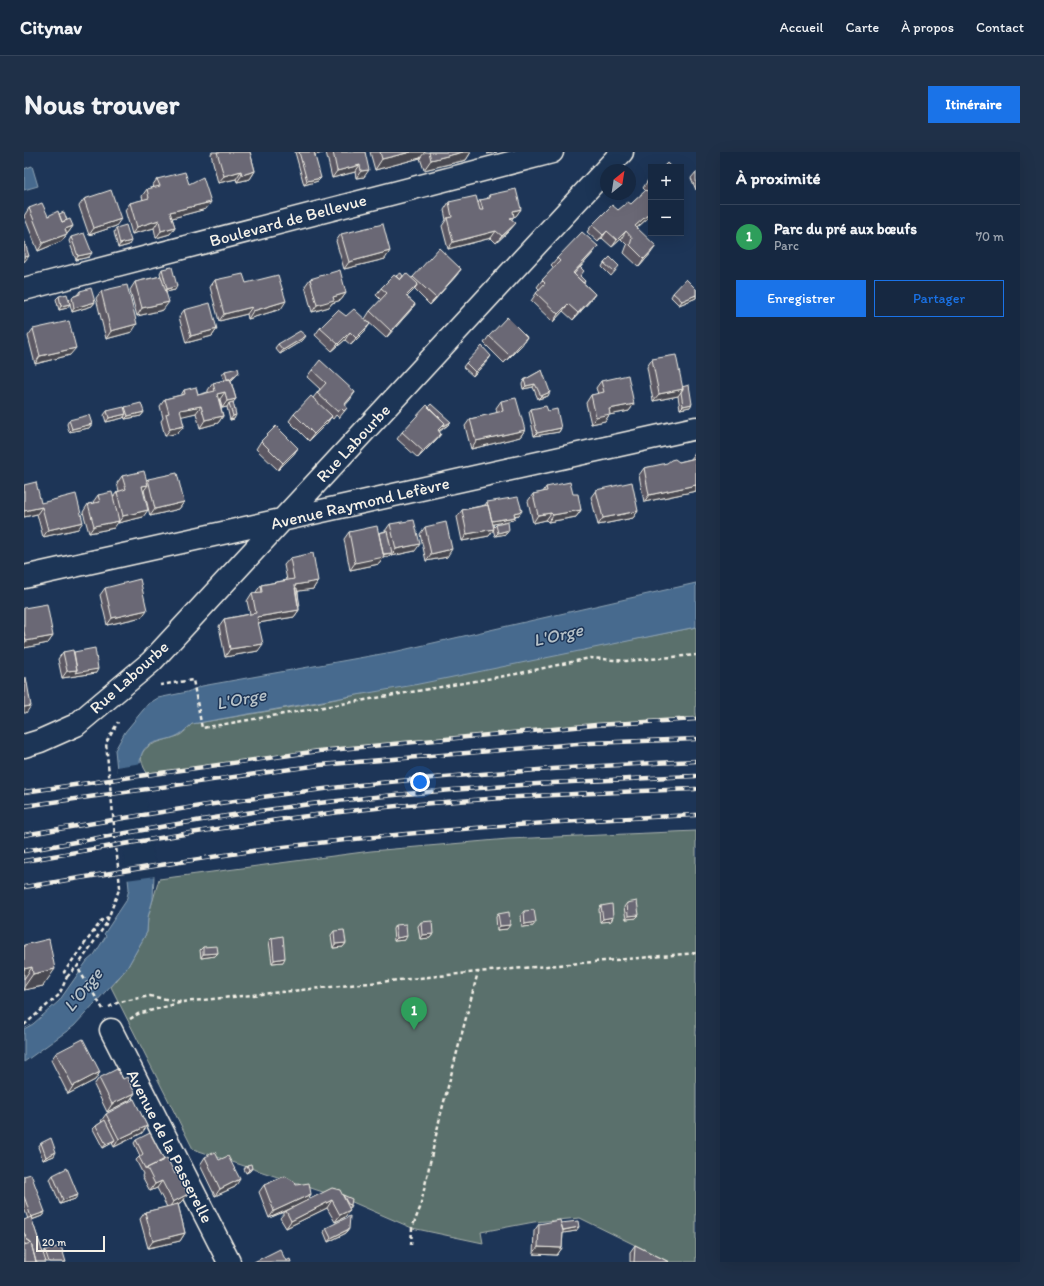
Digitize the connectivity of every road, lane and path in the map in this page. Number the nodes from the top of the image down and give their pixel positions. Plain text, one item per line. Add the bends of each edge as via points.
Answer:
1 (552, 152) edge
2 (622, 152) edge
3 (24, 289) edge
4 (696, 428) edge
5 (280, 521) junction
6 (24, 577) edge
7 (696, 655) edge
8 (155, 688) dead end
9 (119, 720) dead end
10 (24, 746) edge
11 (108, 916) junction
12 (696, 953) edge
13 (77, 967) junction
14 (478, 972) junction
15 (68, 977) junction
16 (184, 1002) junction
17 (24, 1025) edge
18 (111, 1030) joint
19 (411, 1245) dead end
20 (229, 1262) edge

1 - 3 street, Boulevard de Bellevue
2 - 5 street, Rue Labourbe
4 - 5 street, Avenue Raymond Lefèvre
5 - 6 street, Avenue Raymond Lefèvre
5 - 10 street, Rue Labourbe via 151,662 76,725
7 - 8 path via 626,661 590,658 516,674 202,728 193,680
9 - 11 path via 106,743 120,887
11 - 13 path via 106,924
11 - 15 path via 102,920 64,972
12 - 14 path
13 - 15 path
13 - 16 path via 102,1008 150,996
14 - 16 path
14 - 19 path via 440,1117 420,1208 412,1228
15 - 17 path via 59,995
16 - 18 path via 138,1014
18 - 20 street, Avenue de la Passerelle

